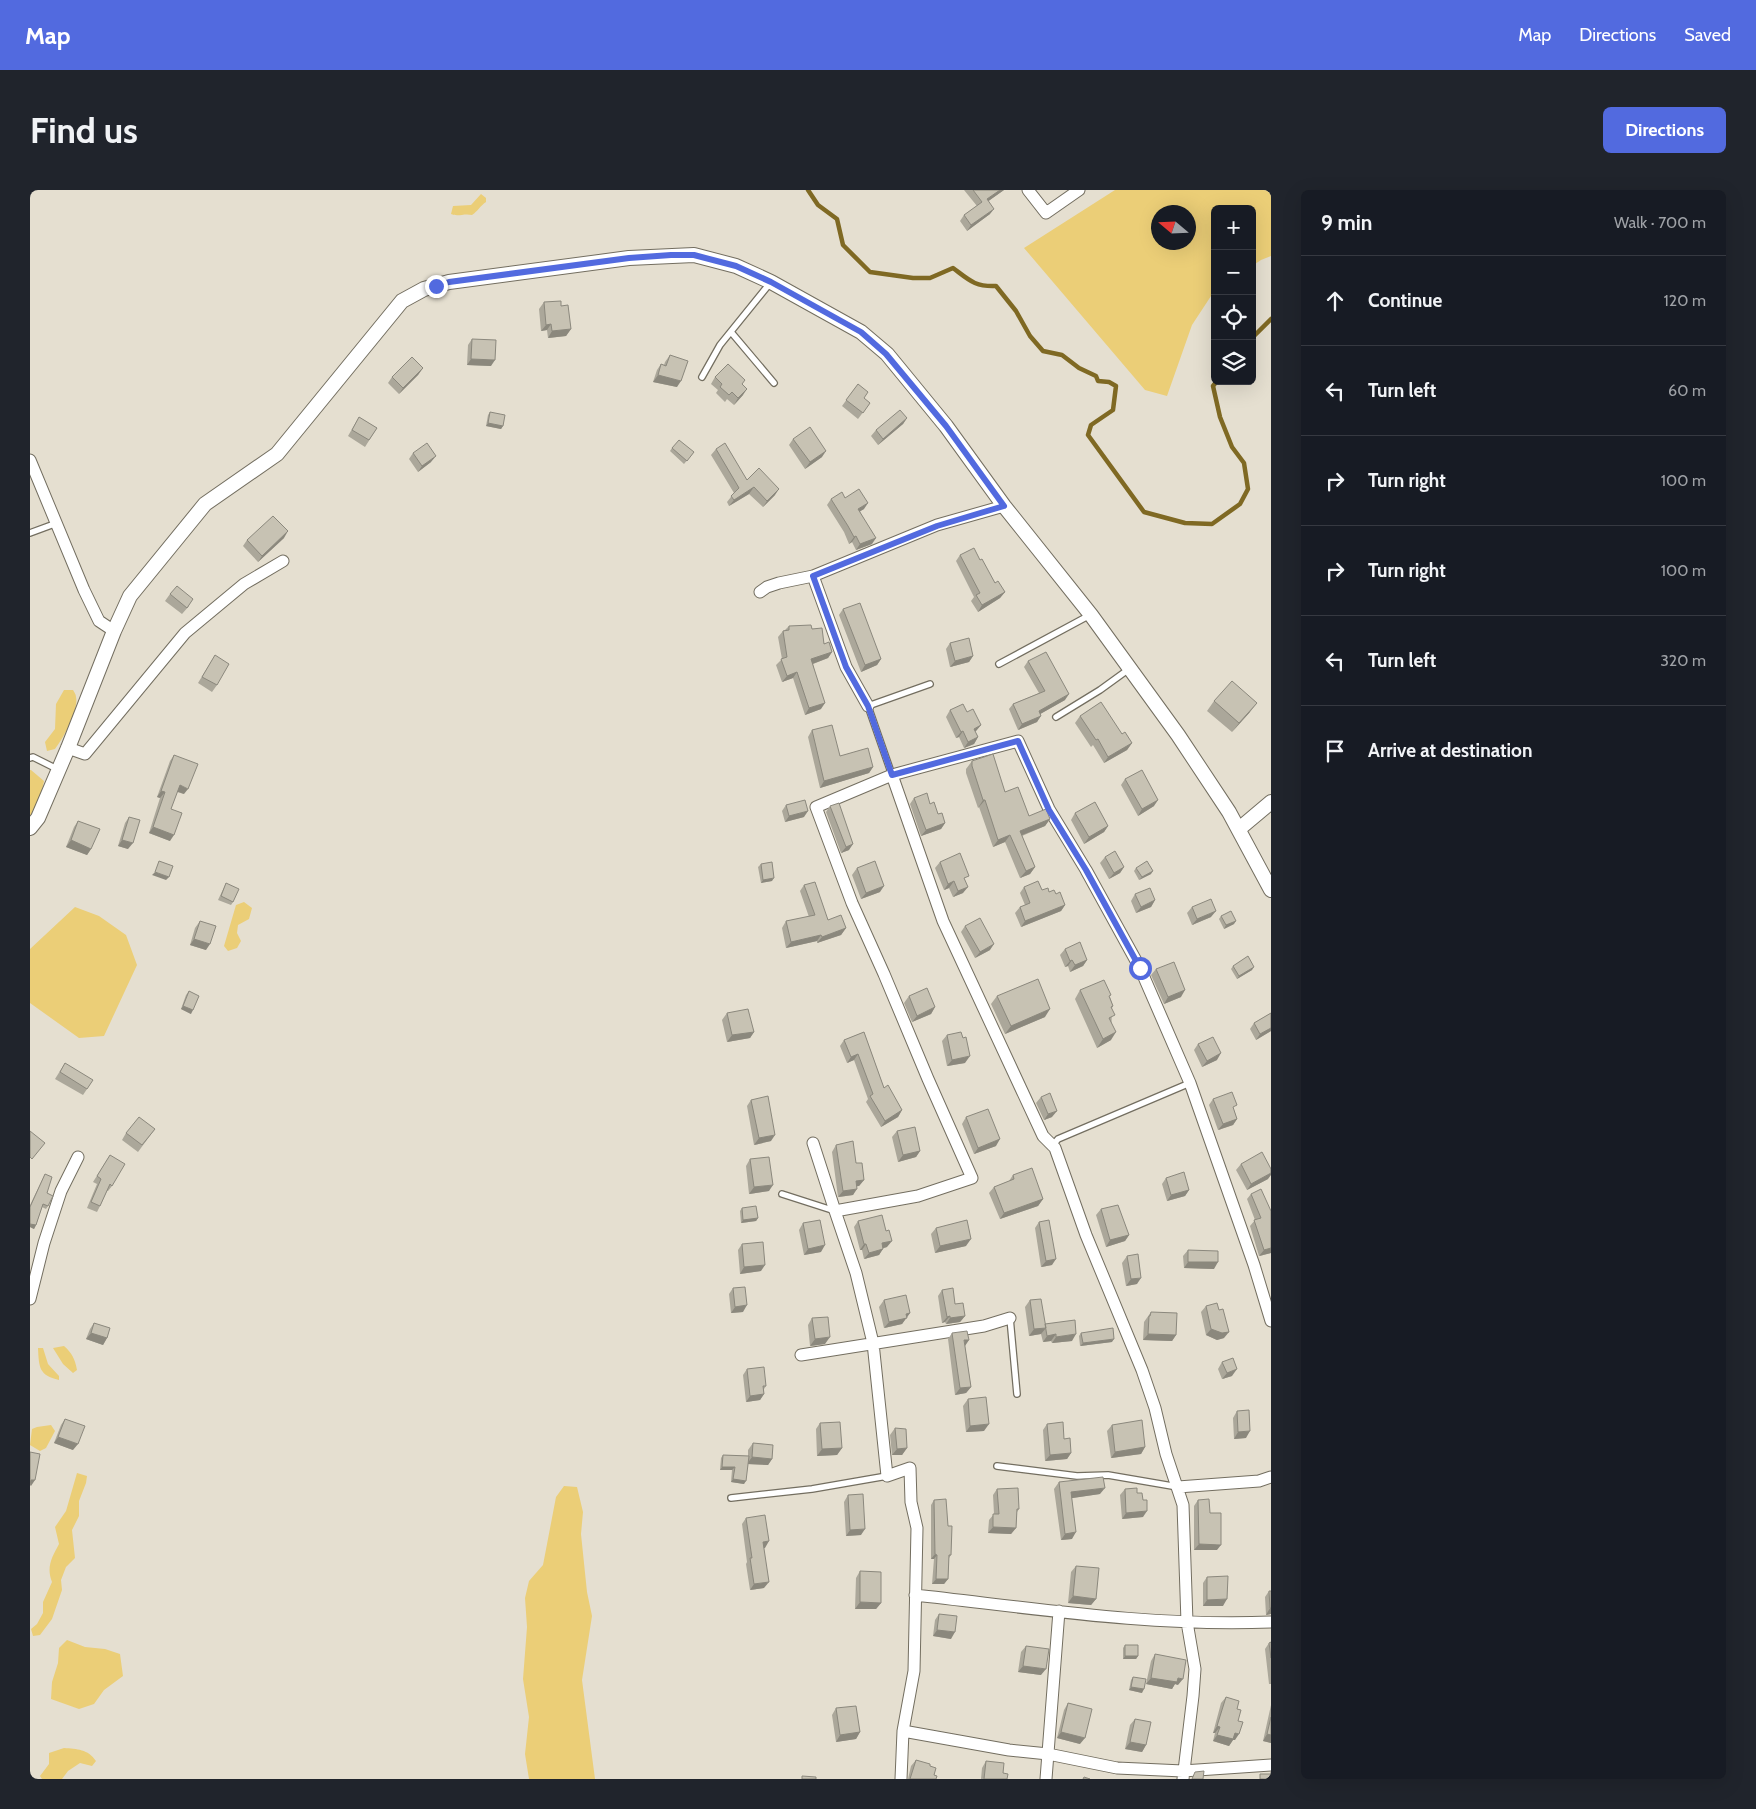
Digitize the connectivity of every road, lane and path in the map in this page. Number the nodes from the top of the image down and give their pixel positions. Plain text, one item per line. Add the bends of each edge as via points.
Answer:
1 (1028, 190) edge
2 (1079, 190) edge
3 (771, 282) junction
4 (731, 332) junction
5 (702, 377) dead end
6 (774, 383) dead end
7 (30, 460) edge
8 (1004, 506) junction
9 (57, 523) junction
10 (30, 532) edge
11 (283, 561) dead end
12 (813, 576) junction
13 (760, 592) dead end
14 (1091, 615) junction
15 (114, 631) junction
16 (999, 664) dead end
17 (1129, 669) junction
18 (930, 684) dead end
19 (868, 706) junction
20 (1056, 717) dead end
21 (68, 748) junction
22 (30, 758) edge
23 (59, 770) junction
24 (892, 775) junction
25 (1271, 802) edge
26 (30, 828) edge
27 (1239, 829) junction
28 (1271, 890) edge
29 (1190, 1083) junction
30 (813, 1143) dead end
31 (1052, 1145) junction
32 (78, 1157) dead end
33 (782, 1194) dead end
34 (835, 1211) junction
35 (30, 1299) edge
36 (1010, 1318) joint
37 (1271, 1321) edge
38 (873, 1343) junction
39 (802, 1355) dead end
40 (1017, 1394) dead end
41 (997, 1466) dead end
42 (887, 1476) junction
43 (1271, 1477) edge
44 (1178, 1487) junction
45 (731, 1498) dead end
46 (915, 1595) junction
47 (1059, 1611) junction
48 (1187, 1622) junction
49 (1271, 1622) edge
50 (903, 1731) junction
51 (1048, 1754) junction
52 (1271, 1765) edge
53 (1183, 1775) edge
54 (901, 1779) edge
55 (1046, 1779) edge

1 - 2 street via 1046,213
3 - 4 lane
3 - 8 street via 861,332 886,354 946,426
3 - 15 street via 706,257 671,255 535,269 424,289 402,301 277,454 205,504 130,596
4 - 5 lane
4 - 6 lane
7 - 9 street
8 - 12 street via 937,526
8 - 14 street
9 - 10 lane
9 - 15 street via 99,621
11 - 21 street via 244,584 185,633 85,754
12 - 13 street via 779,583
12 - 19 street via 846,667
14 - 16 lane
14 - 17 street
15 - 21 street
17 - 20 lane
17 - 27 street via 1178,735
18 - 19 lane
19 - 24 lane
21 - 23 street
22 - 23 lane
23 - 26 street via 38,818
24 - 29 street via 1018,741 1049,810 1140,968
24 - 31 street via 943,921 1043,1136
24 - 34 street via 816,807 852,904 972,1178 918,1196
25 - 27 street
27 - 28 street
29 - 31 lane via 1058,1139
29 - 37 street
30 - 34 street
31 - 44 street via 1142,1370
32 - 35 street via 61,1191
33 - 34 lane
34 - 38 street via 856,1273
36 - 38 street via 984,1326
36 - 40 lane
38 - 39 street
38 - 42 street
41 - 44 lane via 1077,1476 1108,1475
42 - 45 lane
42 - 46 street via 910,1468 917,1528
43 - 44 street via 1260,1481
44 - 48 street via 1183,1505
46 - 47 street
46 - 50 street via 914,1671
47 - 48 street
47 - 51 street
48 - 49 street
48 - 53 street via 1195,1669
50 - 51 street
50 - 54 street
51 - 53 street via 1117,1768
51 - 55 street
52 - 53 street

